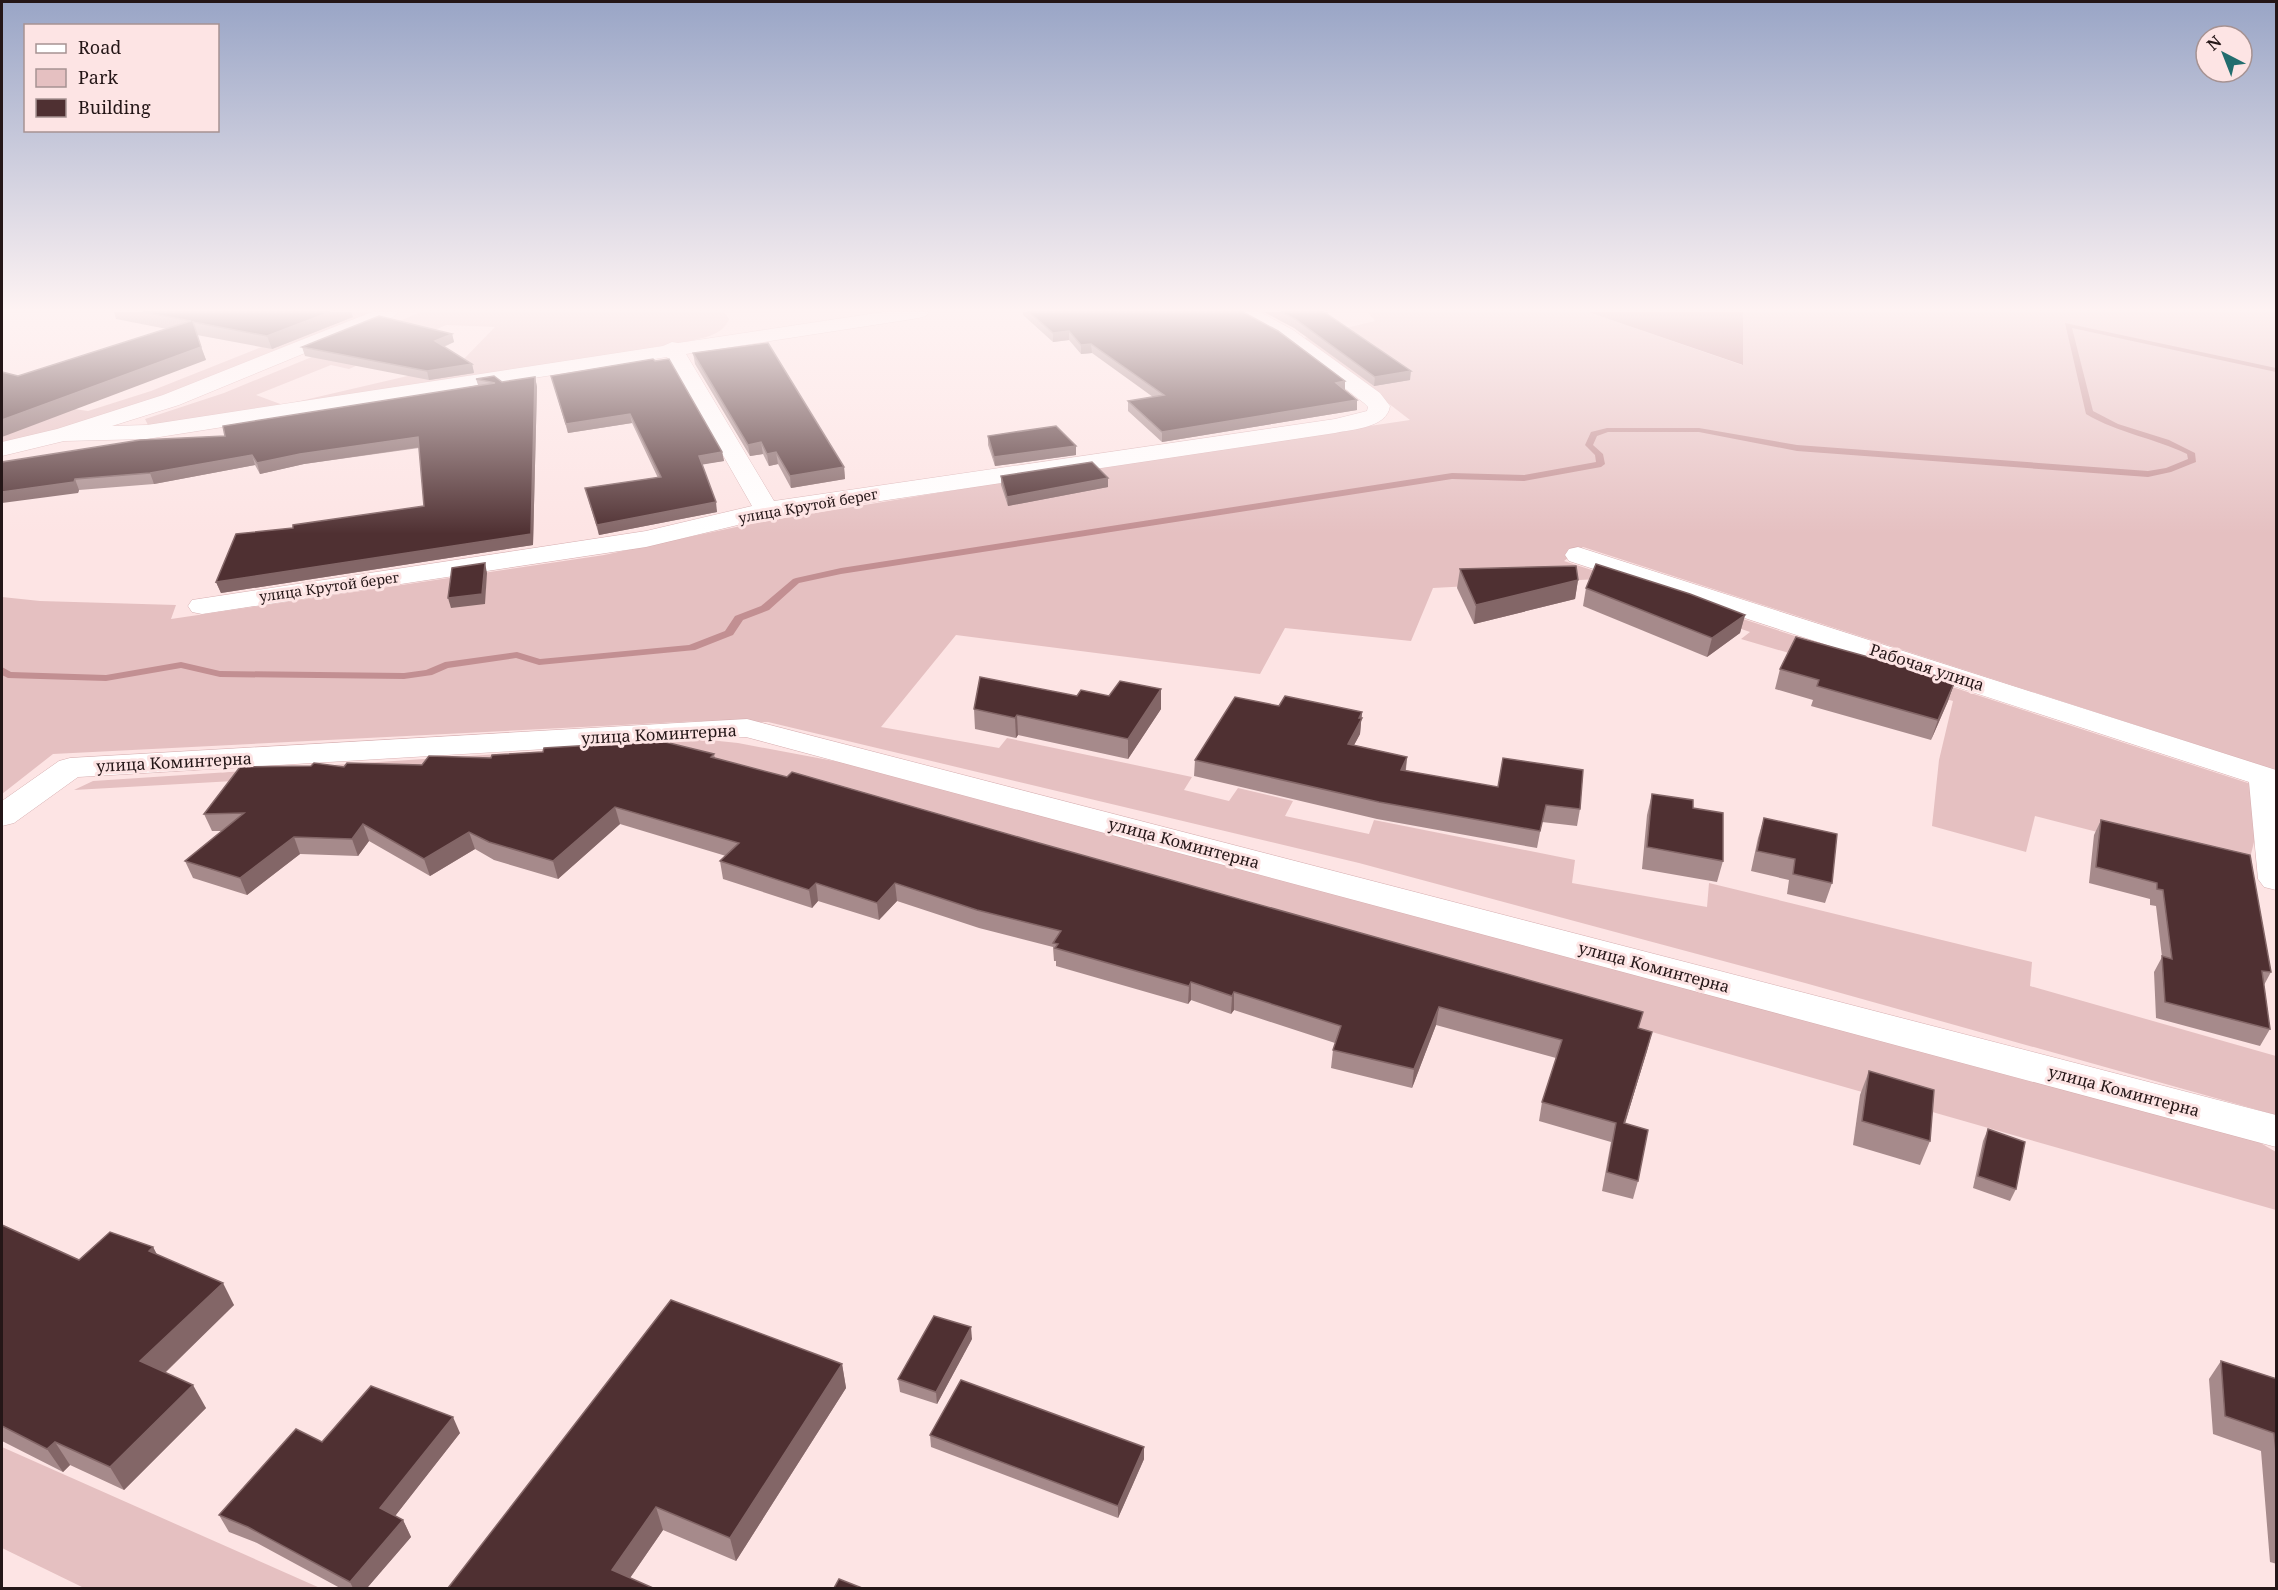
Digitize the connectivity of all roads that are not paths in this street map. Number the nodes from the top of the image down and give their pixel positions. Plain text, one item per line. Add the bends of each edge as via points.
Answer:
1 (205, 386) edge
2 (433, 386) edge
3 (694, 386) edge
4 (1356, 386) edge
5 (64, 435) junction
6 (2, 449) edge
7 (767, 510) junction
8 (1578, 555) dead end
9 (202, 606) dead end
10 (2271, 778) edge
11 (2, 816) edge
12 (2277, 879) edge
13 (2277, 1131) edge

1 - 5 street
2 - 5 street via 147,432
3 - 7 street
4 - 7 street, улица Крутой берег via 1379,405 1374,417
5 - 6 street
7 - 9 street, улица Крутой берег via 646,540
8 - 10 street, Рабочая улица
10 - 12 street
11 - 13 street, улица Коминтерна via 70,768 747,728

